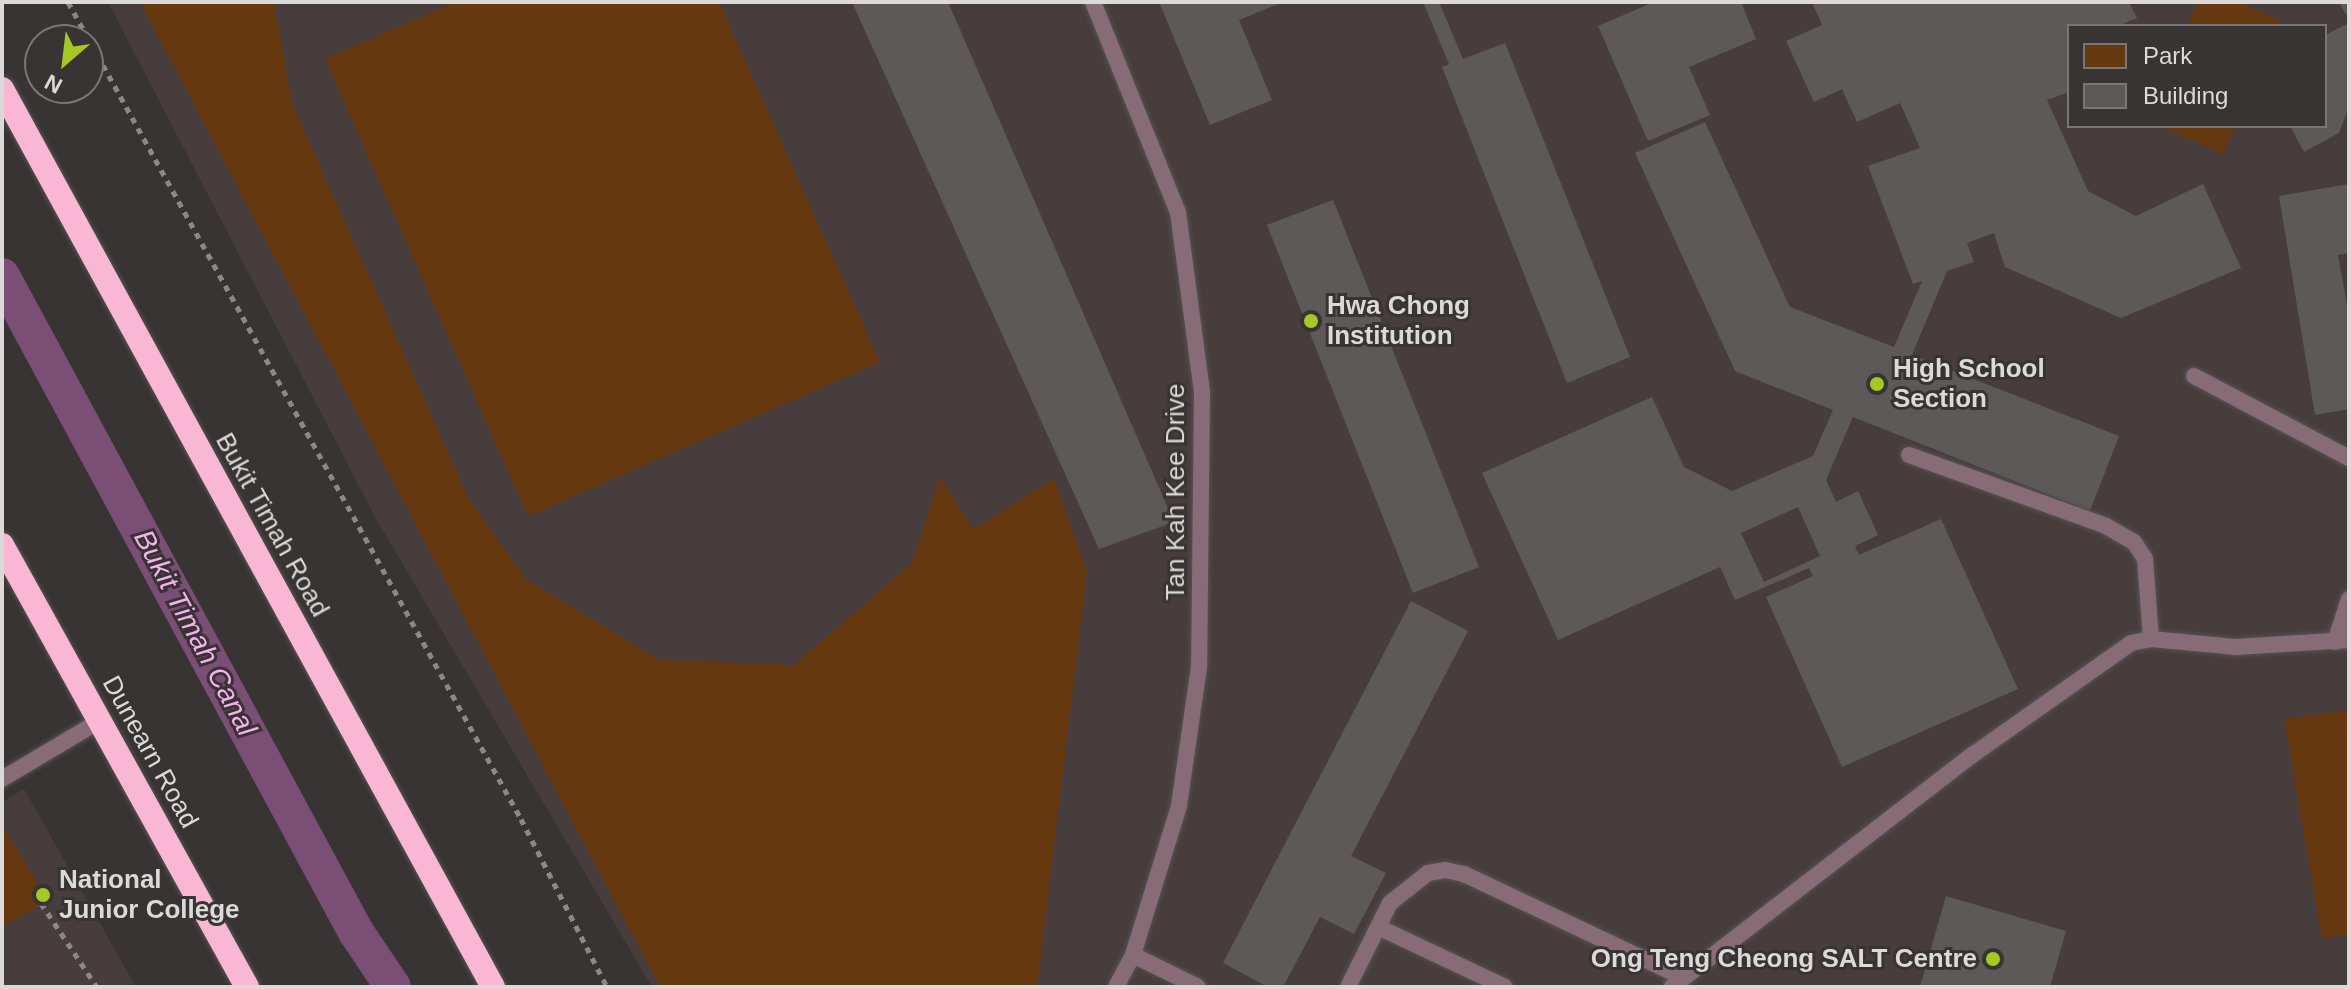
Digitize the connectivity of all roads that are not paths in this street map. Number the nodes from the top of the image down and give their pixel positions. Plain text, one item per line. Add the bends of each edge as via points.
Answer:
1 (1093, 2) edge
2 (2, 89) edge
3 (2194, 376) dead end
4 (1909, 455) dead end
5 (2349, 458) edge
6 (2, 545) edge
7 (2349, 599) edge
8 (2151, 639) junction
9 (2342, 641) edge
10 (101, 720) junction
11 (2, 779) edge
12 (1378, 927) junction
13 (1133, 955) junction
14 (1678, 983) edge
15 (247, 987) edge
16 (493, 987) edge
17 (1116, 987) edge
18 (1198, 987) edge
19 (1348, 987) edge
20 (1505, 987) edge

1 - 13 lane, Tan Kah Kee Drive via 1178,212 1202,392 1199,667 1179,806
2 - 16 highway, Bukit Timah Road
3 - 5 lane
4 - 8 lane via 2106,526 2134,542 2145,559
6 - 10 highway, Dunearn Road
7 - 9 lane
8 - 9 lane via 2235,647
8 - 14 lane via 2119,650 1971,756
10 - 11 lane
10 - 15 highway, Dunearn Road
12 - 14 lane via 1402,888 1445,870 1464,874
12 - 19 lane
12 - 20 lane
13 - 17 lane, Tan Kah Kee Drive
13 - 18 lane

